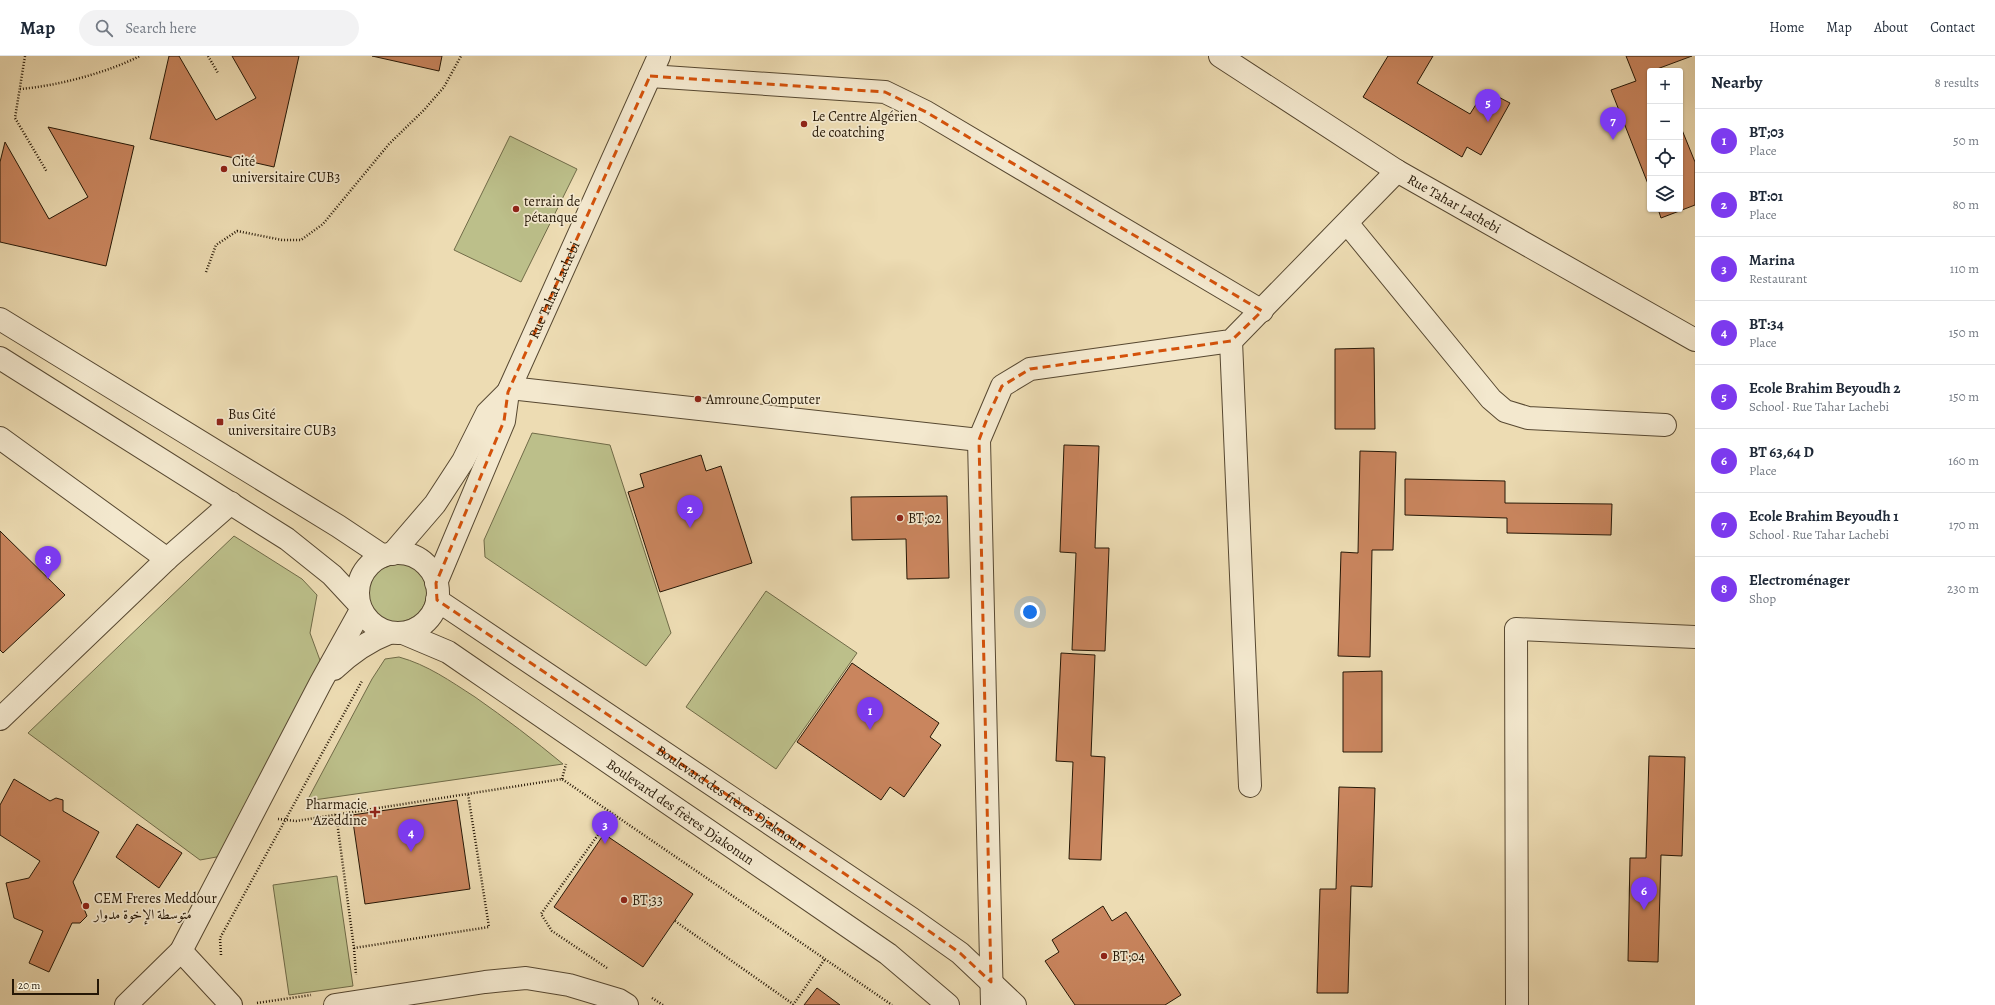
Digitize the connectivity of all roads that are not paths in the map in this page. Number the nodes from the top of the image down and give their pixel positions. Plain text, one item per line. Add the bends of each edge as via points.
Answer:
1 (659, 56) edge
2 (1220, 56) edge
3 (650, 76) junction
4 (1397, 171) junction
5 (1347, 223) junction
6 (1262, 311) junction
7 (0, 320) edge
8 (1695, 340) edge
9 (1232, 341) junction
10 (0, 358) edge
11 (509, 390) junction
12 (1665, 425) dead end
13 (0, 438) edge
14 (979, 440) junction
15 (231, 503) junction
16 (387, 555) junction
17 (167, 559) junction
18 (437, 592) junction
19 (360, 606) junction
20 (396, 633) junction
21 (1695, 637) edge
22 (321, 682) junction
23 (0, 719) edge
24 (1250, 786) dead end
25 (180, 951) junction
26 (991, 982) junction
27 (327, 999) edge
28 (126, 1005) edge
29 (231, 1005) edge
30 (627, 1005) edge
31 (948, 1005) edge
32 (992, 1005) edge
33 (1015, 1005) edge
34 (1517, 1005) edge

1 - 3 street, Rue Tahar Lachebi
2 - 4 street, Rue Tahar Lachebi
3 - 6 street via 885,92 926,112
3 - 11 street, Rue Tahar Lachebi
4 - 5 street
4 - 8 street, Rue Tahar Lachebi
5 - 6 street
5 - 12 street via 1491,399 1505,411 1528,418
6 - 9 street
7 - 16 street
9 - 14 street via 1030,369 1002,386
9 - 24 street
10 - 15 street
11 - 14 street
11 - 16 street via 487,413 463,461 439,498
11 - 18 street via 504,421
13 - 17 street
14 - 26 street
15 - 17 street
15 - 19 street via 287,539 332,575
16 - 18 street via 404,554 424,564 432,572
16 - 19 street via 373,562 365,570 359,586
17 - 23 street
18 - 20 street via 433,612 426,622 415,629
18 - 26 street, Boulevard des frères Djaknoun via 912,919 960,953
19 - 20 street via 373,624
19 - 22 street
20 - 22 street via 370,640 348,656
20 - 31 street, Boulevard des frères Djakonun via 455,657 888,954
21 - 34 street via 1516,629
22 - 25 street
25 - 28 street
25 - 29 street
26 - 32 street
26 - 33 street, Boulevard des frères Djaknoun
27 - 30 street via 526,978 569,985 619,1000

